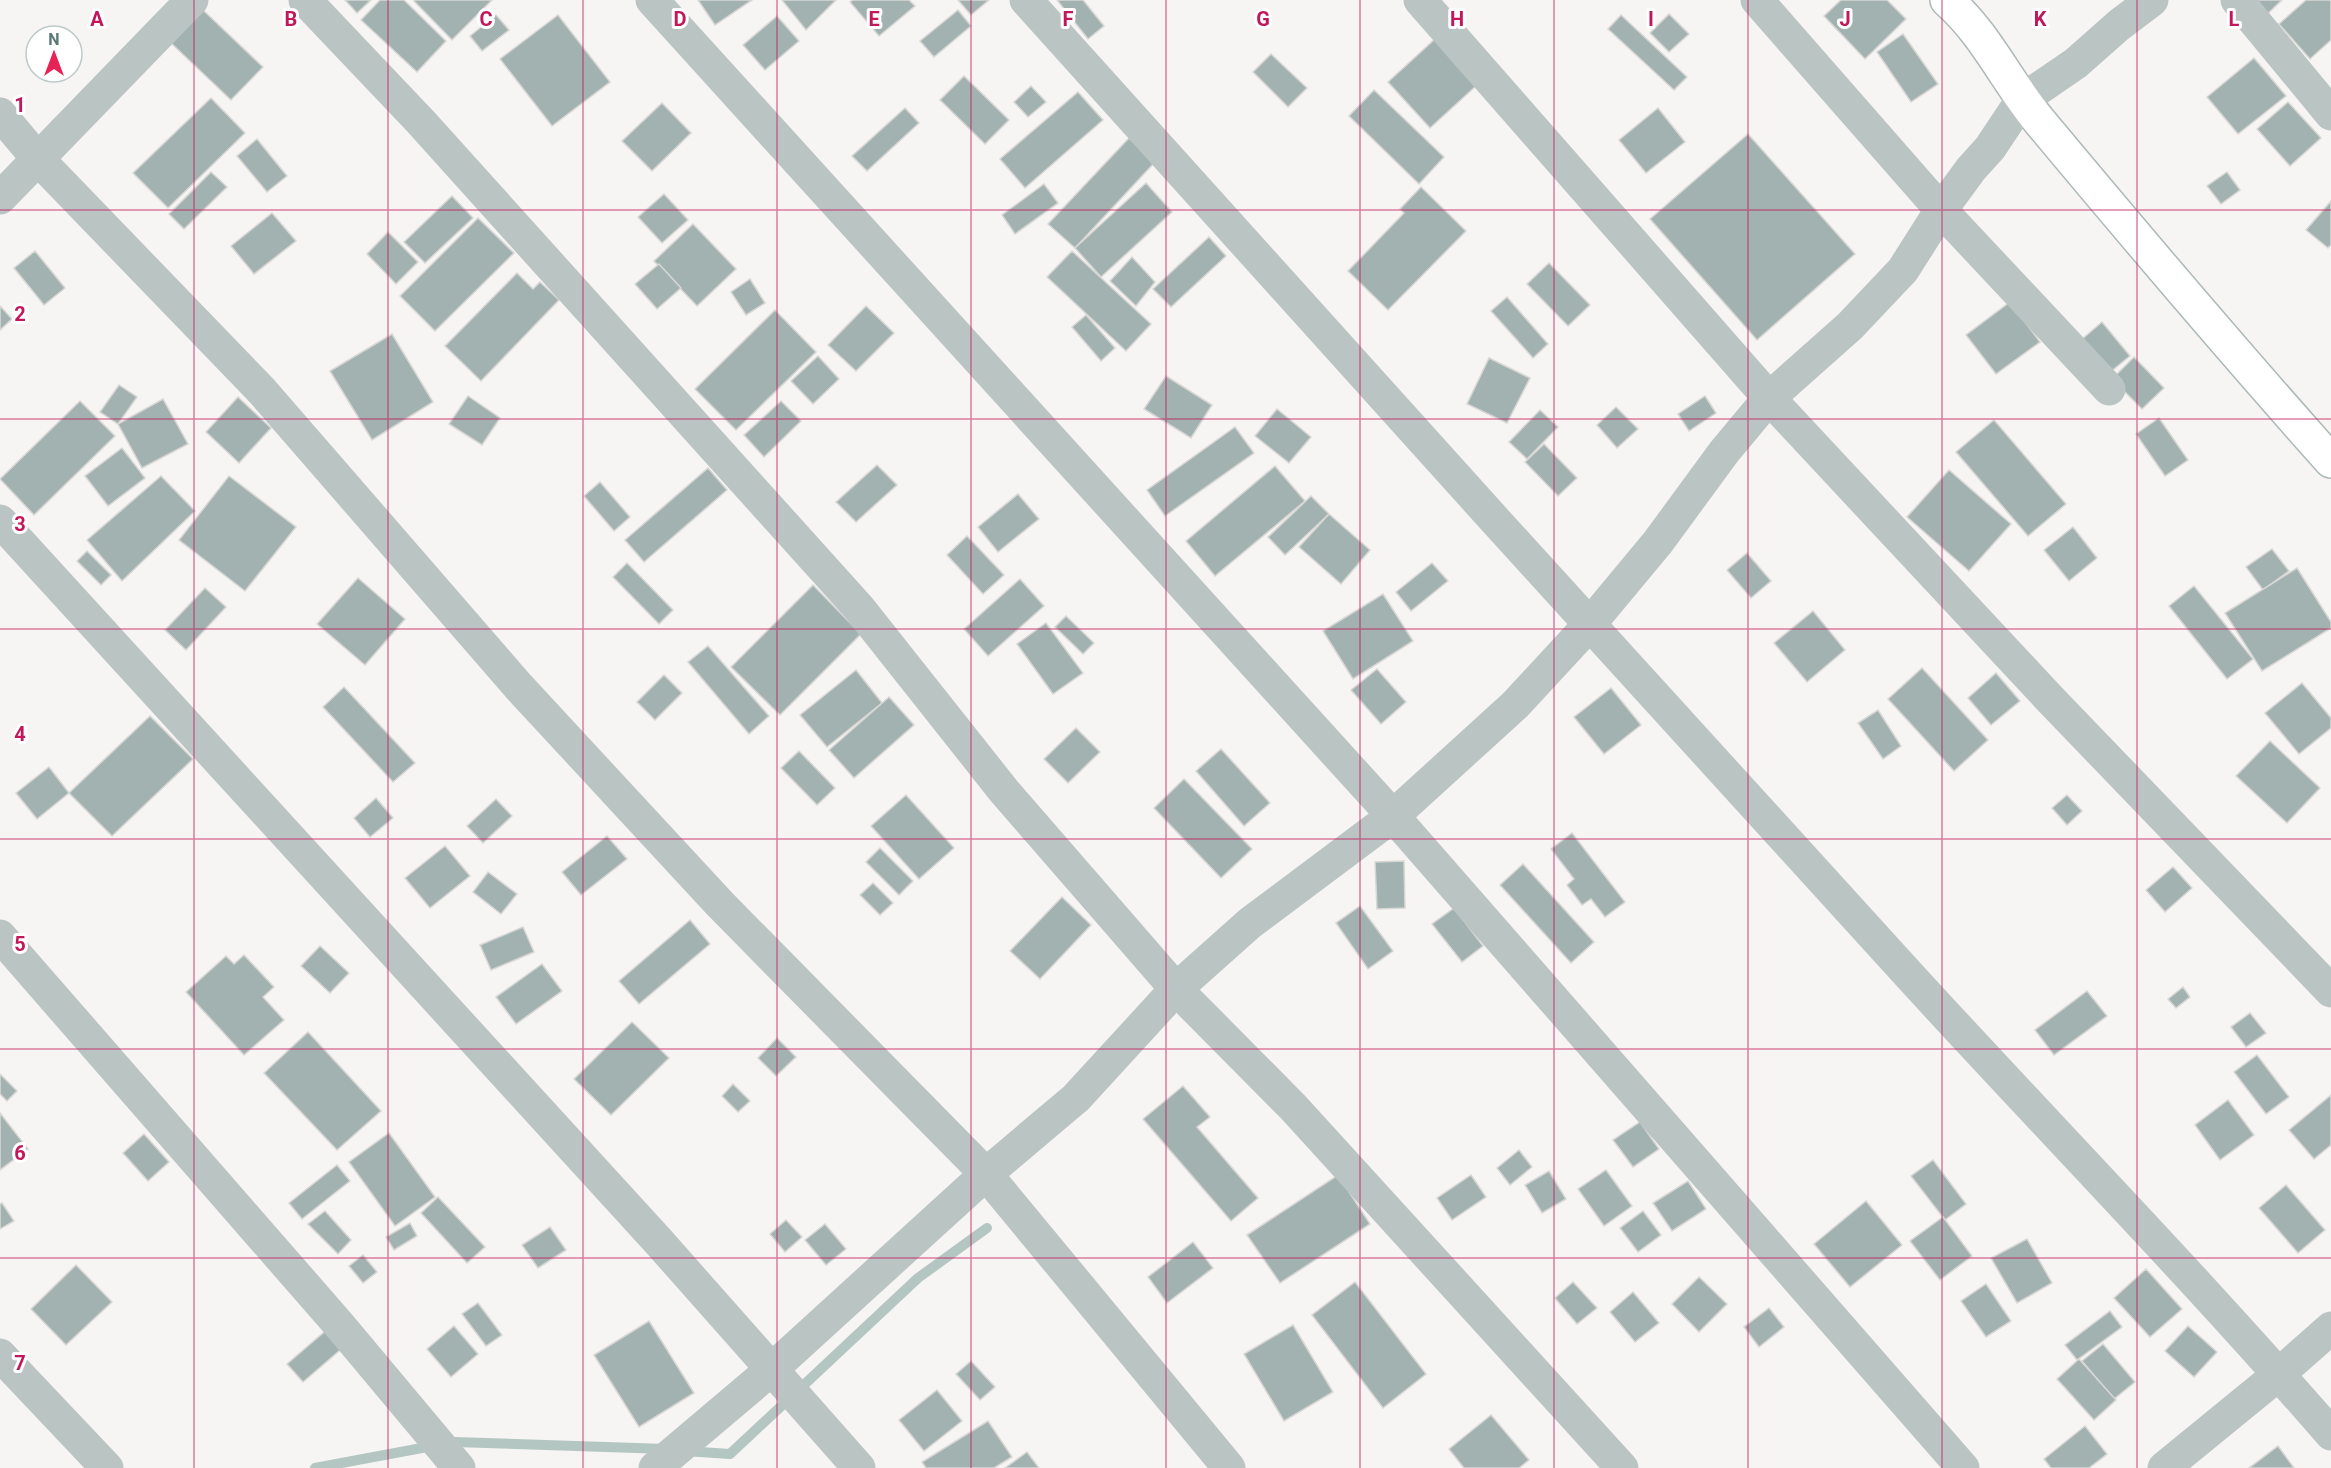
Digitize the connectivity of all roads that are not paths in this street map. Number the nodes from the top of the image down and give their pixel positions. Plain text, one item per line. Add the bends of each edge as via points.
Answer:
1 (192, 0) edge
2 (305, 0) edge
3 (652, 0) edge
4 (1026, 0) edge
5 (1420, 0) edge
6 (1757, 0) edge
7 (1947, 0) edge
8 (2152, 0) edge
9 (2237, 0) edge
10 (2022, 100) junction
11 (0, 114) edge
12 (2331, 114) edge
13 (37, 158) junction
14 (0, 198) edge
15 (1941, 210) junction
16 (2109, 389) dead end
17 (1769, 398) junction
18 (2331, 461) edge
19 (0, 521) edge
20 (1589, 625) junction
21 (1393, 816) junction
22 (0, 936) edge
23 (1176, 989) junction
24 (2331, 991) edge
25 (986, 1174) junction
26 (2331, 1328) edge
27 (0, 1355) edge
28 (772, 1369) junction
29 (2279, 1374) junction
30 (2331, 1434) edge
31 (107, 1468) edge
32 (459, 1468) edge
33 (655, 1468) edge
34 (859, 1468) edge
35 (1229, 1468) edge
36 (1622, 1468) edge
37 (1964, 1468) edge
38 (2164, 1468) edge

1 - 13 street
2 - 23 street via 429,131 859,608 1004,791
3 - 21 street
4 - 20 street
5 - 17 street
6 - 15 street
7 - 10 street via 1993,51
8 - 10 street via 2076,63
9 - 12 street
10 - 15 street
10 - 18 street via 2206,321
11 - 13 street
13 - 14 street
13 - 25 street via 262,391 519,687 720,904
15 - 16 street
15 - 17 street via 1903,270 1850,326
17 - 20 street
17 - 24 street via 2049,698
19 - 28 street
20 - 21 street via 1515,705
20 - 29 street
21 - 23 street via 1250,923
21 - 37 street
22 - 32 street
23 - 25 street via 1076,1098
23 - 36 street via 1293,1107
25 - 28 street
25 - 35 street
26 - 29 street
27 - 31 street
28 - 33 street
28 - 34 street
29 - 30 street
29 - 38 street

